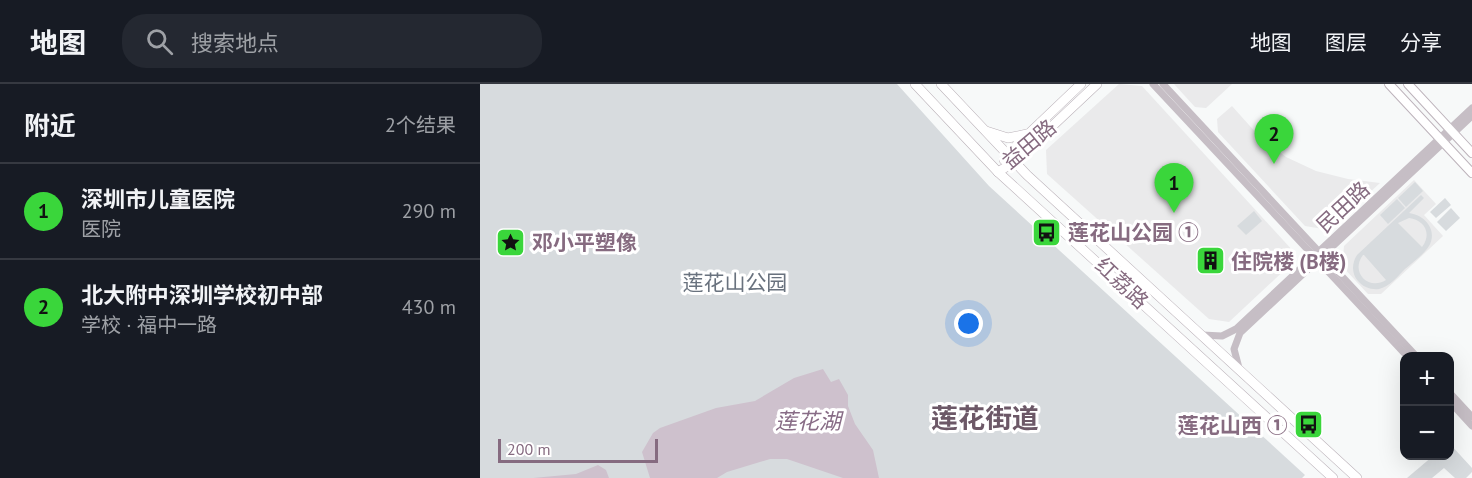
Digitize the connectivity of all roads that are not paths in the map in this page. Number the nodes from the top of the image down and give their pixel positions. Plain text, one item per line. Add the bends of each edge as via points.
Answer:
1 (915, 84) edge
2 (941, 84) edge
3 (1081, 84) edge
4 (1097, 84) edge
5 (1153, 84) edge
6 (1163, 84) edge
7 (1389, 84) edge
8 (1408, 84) edge
9 (1472, 108) edge
10 (1432, 110) junction
11 (1472, 116) edge
12 (1421, 118) junction
13 (985, 131) junction
14 (1452, 131) junction
15 (1029, 133) junction
16 (1442, 141) junction
17 (1472, 153) edge
18 (1010, 158) junction
19 (998, 172) junction
20 (1472, 173) edge
21 (1318, 256) junction
22 (1202, 335) junction
23 (1403, 352) edge
24 (1411, 352) edge
25 (1240, 371) junction
26 (1454, 398) edge
27 (1453, 406) edge
28 (1472, 417) edge
29 (1472, 426) edge
30 (1333, 478) edge
31 (1357, 478) edge

1 - 19 main road, 红荔路
2 - 13 main road, 红荔路
3 - 15 main road, 益田路
4 - 18 main road, 益田路
5 - 21 street
6 - 21 street
7 - 12 main road
8 - 10 main road
9 - 14 street, 民田路
10 - 12 main road via 1429,116
10 - 14 main road
11 - 14 street, 民田路
12 - 16 main road
13 - 15 main road via 1008,138
13 - 18 main road, 红荔路
14 - 16 street, 民田路
14 - 17 main road
15 - 18 main road, 益田路
16 - 20 main road
16 - 21 street, 民田路
18 - 19 main road, 益田路
18 - 22 main road, 红荔路
19 - 30 main road, 红荔路
21 - 22 street, 民田路 via 1234,331 1219,337
21 - 23 street
21 - 24 street
21 - 25 street, 民田路 via 1240,333 1234,353
22 - 25 main road, 红荔路
25 - 31 main road, 红荔路
26 - 28 street
27 - 29 street

